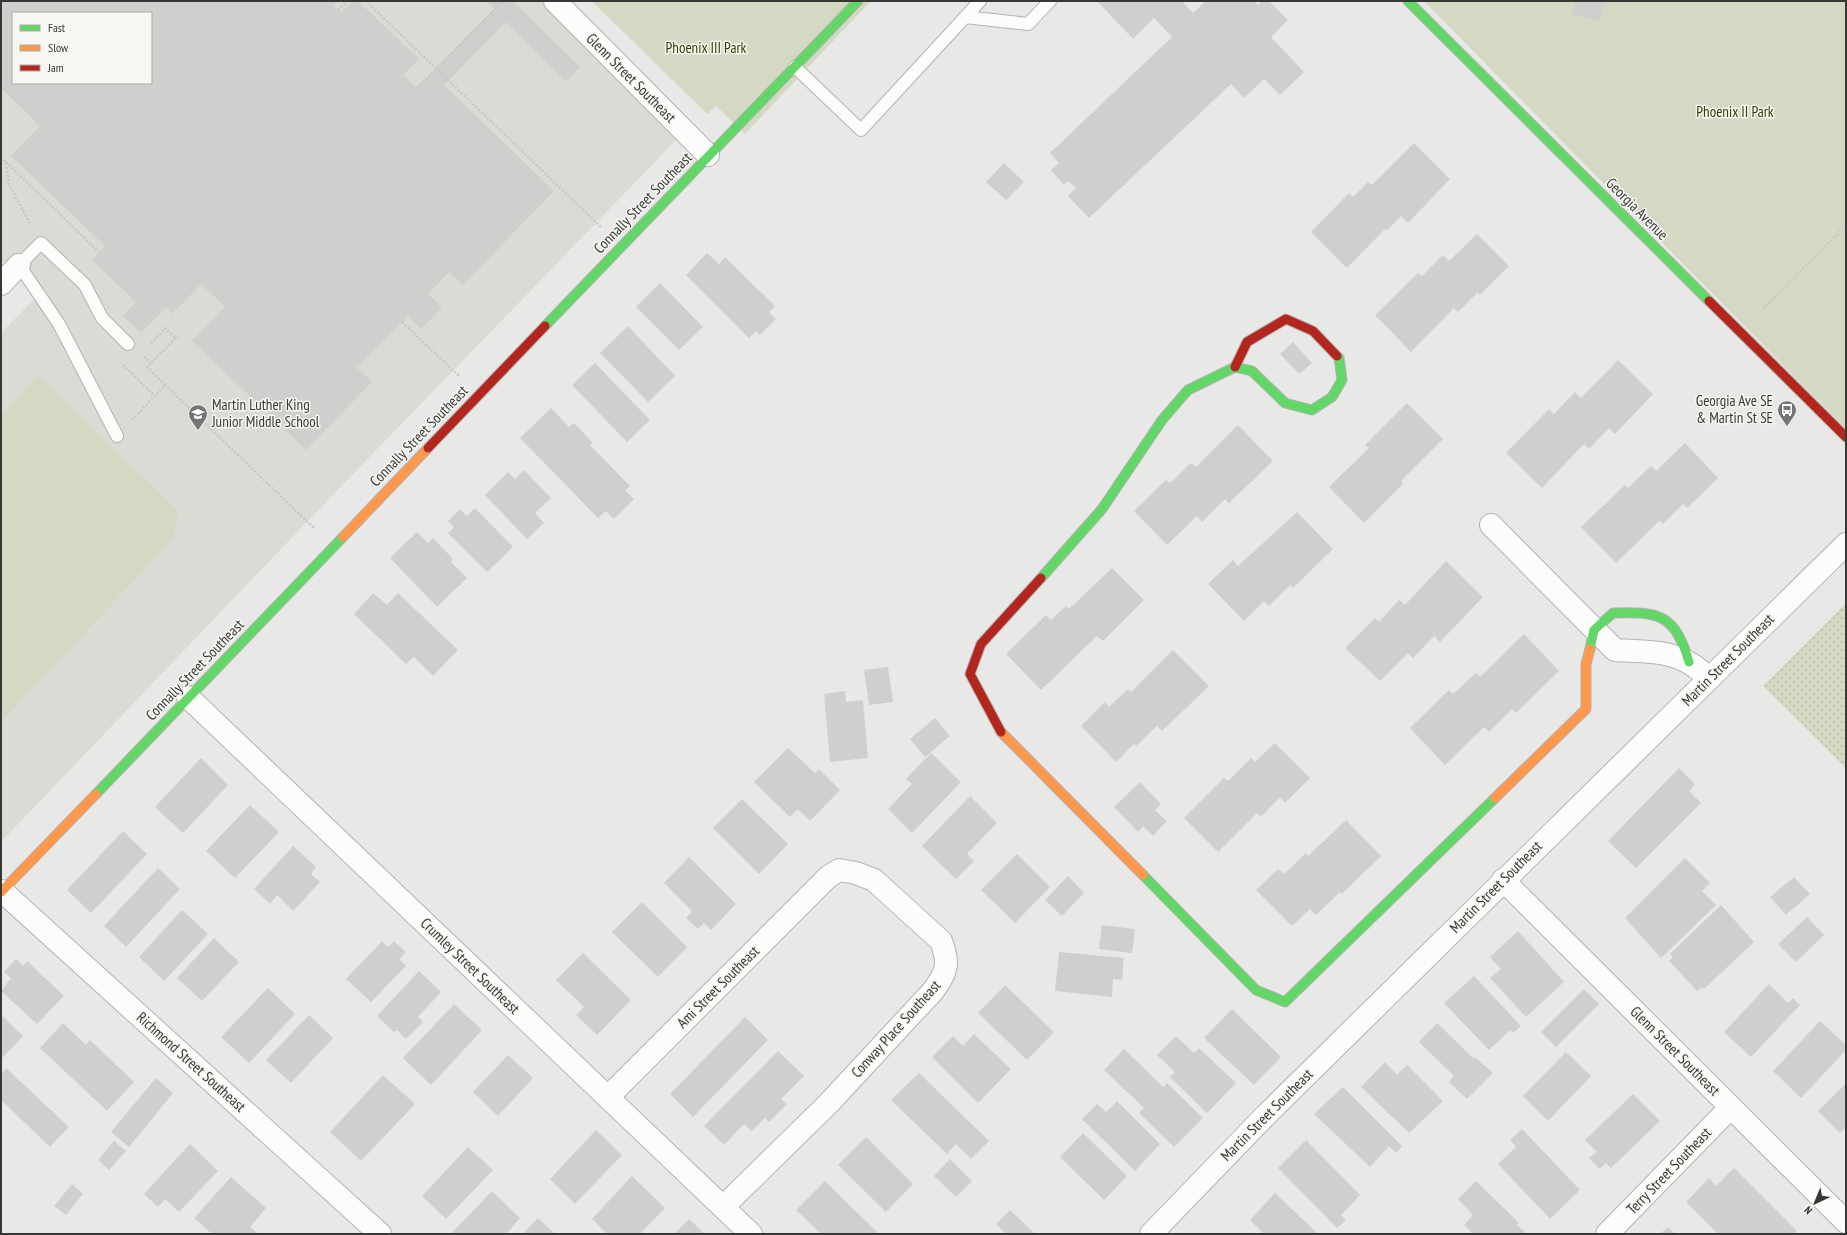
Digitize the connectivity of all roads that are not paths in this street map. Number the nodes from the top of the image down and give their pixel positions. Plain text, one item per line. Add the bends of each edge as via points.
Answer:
1 (555, 1) edge
2 (858, 1) edge
3 (980, 1) edge
4 (1050, 1) edge
5 (1408, 1) edge
6 (964, 17) junction
7 (795, 67) junction
8 (708, 155) junction
9 (19, 265) junction
10 (1, 284) edge
11 (128, 344) dead end
12 (1235, 367) junction
13 (117, 436) road end
14 (1846, 436) edge
15 (1491, 525) dead end
16 (1846, 544) edge
17 (1594, 630) junction
18 (1690, 662) junction
19 (1709, 678) junction
20 (188, 697) junction
21 (828, 876) joint
22 (1503, 880) junction
23 (2, 891) edge
24 (608, 1097) junction
25 (1731, 1107) junction
26 (723, 1207) junction
27 (1846, 1222) edge
28 (380, 1234) edge
29 (751, 1234) edge
30 (1151, 1234) edge
31 (1607, 1234) edge

1 - 8 street, Glenn Street Southeast
2 - 7 street, Connally Street Southeast
3 - 6 lane
4 - 6 lane via 1028,24
5 - 14 street, Georgia Avenue
6 - 7 lane via 861,130
7 - 8 street, Connally Street Southeast
8 - 20 street, Connally Street Southeast
9 - 10 street
9 - 11 lane via 41,243 85,285 102,318
9 - 13 lane via 59,324
12 - 12 street via 1252,371 1285,403 1312,410 1332,397 1342,380 1339,358 1313,331 1286,319 1247,342
12 - 17 street via 1188,390 1162,420 1102,509 981,644 970,674 1000,731 1256,990 1285,1002 1586,709 1586,664
15 - 17 street
16 - 19 street, Martin Street Southeast
17 - 18 street via 1615,650 1663,652
17 - 18 street via 1614,613 1644,613 1661,618 1677,630
18 - 19 street
19 - 22 street, Martin Street Southeast
20 - 23 street, Connally Street Southeast
20 - 24 street, Crumley Street Southeast
21 - 24 street, Ami Street Southeast
21 - 26 street, Conway Place Southeast via 839,870 874,880 941,941 946,954 946,973 828,1104
22 - 25 street, Glenn Street Southeast
22 - 30 street, Martin Street Southeast via 1266,1115
23 - 28 street, Richmond Street Southeast
24 - 26 street, Crumley Street Southeast
25 - 27 street, Glenn Street Southeast
25 - 31 street, Terry Street Southeast
26 - 29 street, Crumley Street Southeast

